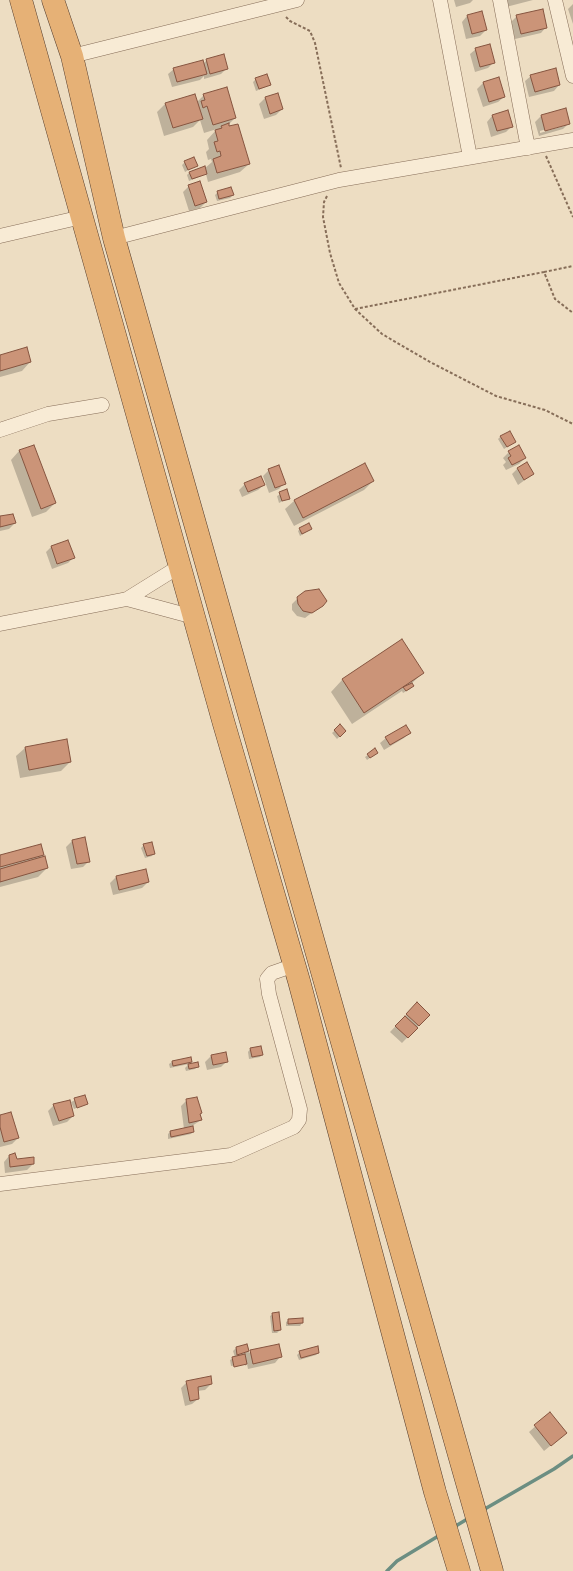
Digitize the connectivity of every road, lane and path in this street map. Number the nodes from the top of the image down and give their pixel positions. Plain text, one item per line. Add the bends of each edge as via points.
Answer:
1 (21, 0) edge
2 (54, 0) edge
3 (297, 0) edge
4 (440, 0) edge
5 (500, 0) edge
6 (555, 0) edge
7 (258, 5) edge
8 (276, 5) junction
9 (72, 56) junction
10 (573, 76) edge
11 (573, 140) edge
12 (535, 147) junction
13 (470, 157) junction
14 (339, 180) junction
15 (82, 217) junction
16 (573, 217) edge
17 (0, 236) edge
18 (114, 238) junction
19 (573, 266) edge
20 (544, 272) junction
21 (356, 308) junction
22 (573, 312) edge
23 (102, 405) dead end
24 (573, 424) edge
25 (0, 430) edge
26 (180, 566) junction
27 (127, 599) junction
28 (194, 616) junction
29 (0, 624) edge
30 (294, 965) junction
31 (0, 1184) edge
32 (459, 1571) edge
33 (492, 1571) edge

1 - 15 highway
2 - 9 highway
3 - 8 street
4 - 13 street
5 - 12 street
6 - 10 street
7 - 8 street
7 - 9 street
8 - 14 path via 290,21 310,30 315,43 338,149 341,169
9 - 18 highway
11 - 12 street
12 - 13 street
12 - 16 path
13 - 14 street
14 - 18 street
14 - 21 path via 324,202 323,218 339,283
15 - 17 street
15 - 26 highway
18 - 33 highway
19 - 20 path
20 - 21 path
20 - 22 path via 555,299
21 - 24 path via 382,334 430,362 496,396 545,410
23 - 25 street via 48,414
26 - 27 street
26 - 28 highway
27 - 28 street
27 - 29 street
28 - 30 highway
30 - 31 street via 272,973 267,979 300,1108 299,1120 294,1127 231,1155
30 - 32 highway via 435,1492

